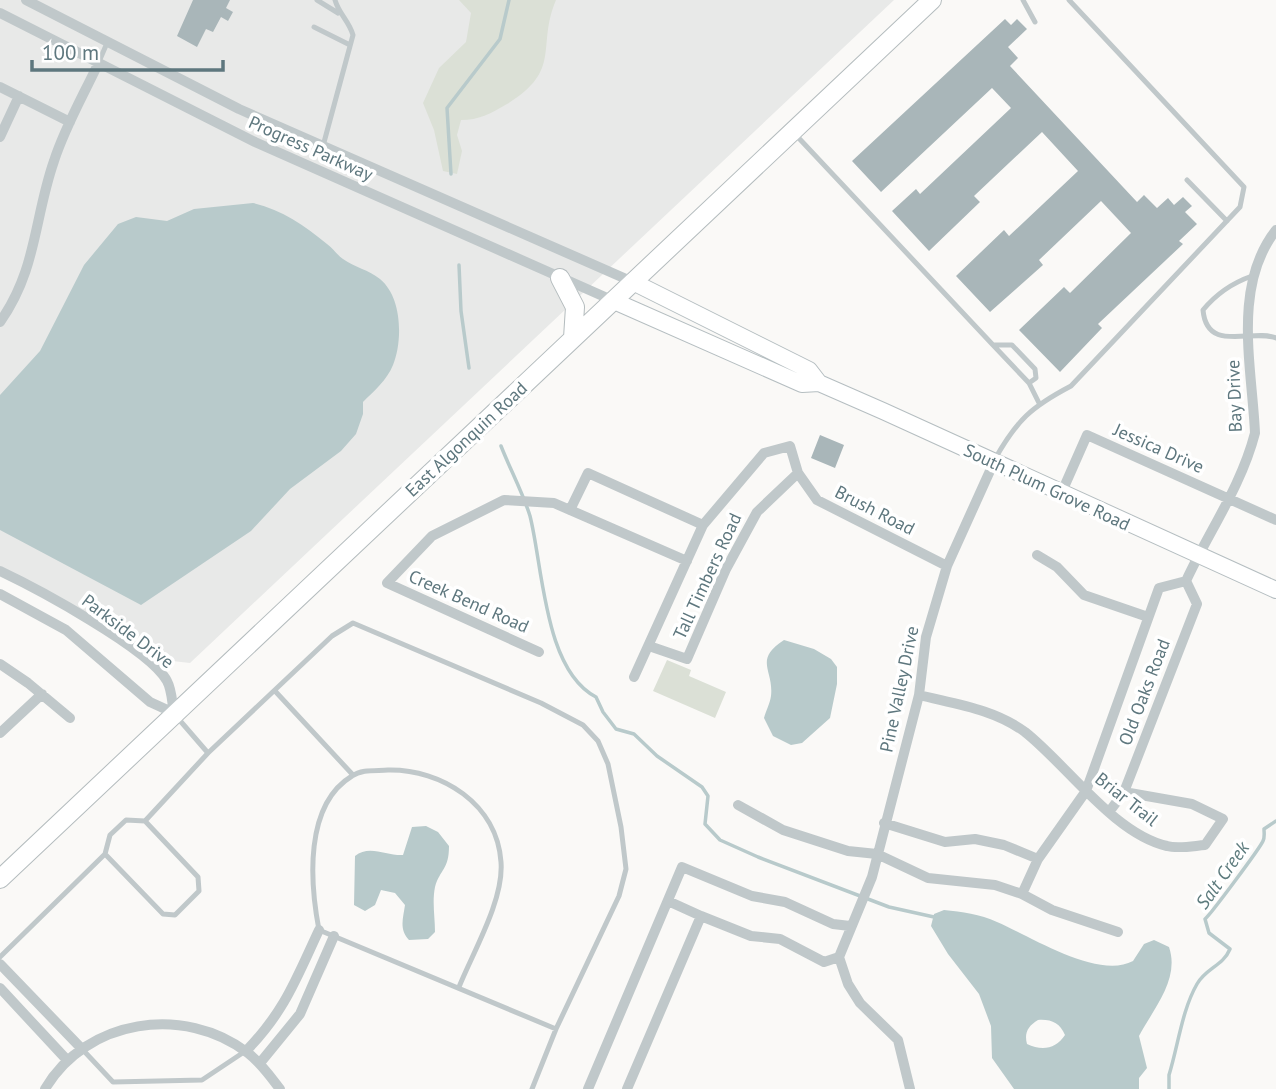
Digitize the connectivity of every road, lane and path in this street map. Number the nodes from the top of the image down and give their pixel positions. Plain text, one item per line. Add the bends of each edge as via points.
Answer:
1 (26, 0) edge
2 (317, 0) edge
3 (335, 0) edge
4 (932, 0) edge
5 (1023, 0) edge
6 (1069, 0) edge
7 (0, 13) edge
8 (338, 13) junction
9 (1035, 22) dead end
10 (314, 27) dead end
11 (107, 43) junction
12 (350, 45) junction
13 (98, 64) junction
14 (0, 87) edge
15 (19, 96) junction
16 (70, 122) junction
17 (791, 130) junction
18 (0, 137) edge
19 (323, 146) junction
20 (1187, 180) dead end
21 (1227, 221) junction
22 (1276, 230) edge
23 (1253, 276) junction
24 (560, 278) junction
25 (634, 282) junction
26 (614, 301) junction
27 (0, 322) edge
28 (1250, 337) junction
29 (573, 338) junction
30 (1276, 338) edge
31 (993, 345) junction
32 (819, 383) junction
33 (1029, 383) junction
34 (1039, 403) junction
35 (994, 462) junction
36 (798, 473) junction
37 (1060, 494) junction
38 (1230, 499) junction
39 (570, 510) junction
40 (1276, 520) edge
41 (703, 524) junction
42 (1037, 555) dead end
43 (1199, 556) junction
44 (687, 561) junction
45 (947, 566) junction
46 (0, 571) edge
47 (1186, 581) junction
48 (1276, 590) edge
49 (0, 594) edge
50 (1148, 617) junction
51 (649, 646) junction
52 (539, 652) dead end
53 (0, 664) edge
54 (634, 677) dead end
55 (275, 691) junction
56 (42, 694) junction
57 (919, 695) junction
58 (174, 713) junction
59 (70, 718) dead end
60 (0, 733) edge
61 (208, 753) junction
62 (353, 775) junction
63 (1086, 791) junction
64 (1124, 792) junction
65 (738, 805) dead end
66 (1109, 812) junction
67 (145, 821) junction
68 (884, 823) junction
69 (105, 854) junction
70 (877, 854) junction
71 (1038, 859) junction
72 (0, 879) edge
73 (1021, 894) junction
74 (668, 901) junction
75 (701, 916) junction
76 (851, 922) junction
77 (319, 930) junction
78 (1118, 932) dead end
79 (334, 936) junction
80 (0, 957) edge
81 (839, 957) junction
82 (0, 964) edge
83 (0, 988) edge
84 (459, 988) junction
85 (556, 1029) junction
86 (81, 1048) junction
87 (246, 1051) junction
88 (68, 1060) junction
89 (260, 1063) junction
90 (45, 1089) edge
91 (280, 1089) edge
92 (532, 1089) edge
93 (588, 1089) edge
94 (627, 1089) edge
95 (910, 1089) edge

1 - 11 street, Progress Parkway
2 - 8 lane
3 - 8 lane
4 - 17 main road, East Algonquin Road
5 - 9 lane
6 - 21 lane via 1244,187 1240,207
7 - 13 street, Progress Parkway
8 - 12 lane via 349,22
10 - 12 lane
11 - 13 lane
11 - 19 street, Progress Parkway
12 - 19 lane
13 - 16 street
13 - 24 street, Progress Parkway via 255,142
14 - 15 street
15 - 16 street
15 - 18 street
16 - 27 street via 53,162 23,284
17 - 25 main road, East Algonquin Road
17 - 31 lane
19 - 25 street, Progress Parkway
20 - 21 lane
21 - 34 lane via 1071,386
22 - 23 street, Bay Drive via 1265,244
23 - 28 street, Bay Drive via 1247,312
23 - 28 lane via 1233,283 1203,310 1204,321 1215,333 1229,339
24 - 26 street, Progress Parkway
24 - 29 main road via 575,307
25 - 26 main road, East Algonquin Road
25 - 32 street, South Plum Grove Road via 809,370
26 - 29 main road, East Algonquin Road
26 - 32 street, South Plum Grove Road via 802,384
28 - 30 lane
28 - 38 street, Bay Drive via 1255,433
29 - 58 main road, East Algonquin Road
31 - 33 lane
31 - 33 lane via 1012,345 1035,369 1035,378
32 - 35 street, South Plum Grove Road
33 - 34 lane
34 - 35 lane via 1018,421
35 - 37 street, South Plum Grove Road
35 - 45 street, Pine Valley Drive
36 - 41 street, Tall Timbers Road via 790,446 764,453
36 - 45 street, Brush Road via 817,500
36 - 51 street, Tall Timbers Road via 757,512 687,659
37 - 38 street, Jessica Drive via 1087,435
37 - 43 street, South Plum Grove Road
38 - 40 street, Jessica Drive
38 - 43 street, Bay Drive
39 - 41 street via 588,472
39 - 44 street, Creek Bend Road
39 - 52 street, Creek Bend Road via 545,501 503,500 432,536 387,583
41 - 44 street, Tall Timbers Road
42 - 50 street via 1058,567 1084,596
43 - 47 street
43 - 48 street, South Plum Grove Road
44 - 51 street, Tall Timbers Road
45 - 57 street, Pine Valley Drive via 926,637
46 - 58 street, Parkside Drive via 94,623 161,673 169,684
47 - 50 street, Old Oaks Road via 1159,588
47 - 64 street, Old Oaks Road via 1197,604
49 - 58 street, Parkside Drive via 66,630 150,702
50 - 63 street, Old Oaks Road
51 - 54 street, Tall Timbers Road
53 - 56 street
55 - 61 lane
55 - 62 lane
55 - 85 lane via 332,636 353,623 541,703 583,725 598,741 608,764 626,869 619,896
56 - 59 street
56 - 60 street
57 - 63 street, Briar Trail via 985,710 1024,731
57 - 68 street, Pine Valley Drive
58 - 61 lane
58 - 72 main road, East Algonquin Road
61 - 67 lane
62 - 77 lane via 329,800 318,828 313,876
62 - 84 lane via 402,770 432,776 464,792 488,820 499,848 501,879
63 - 66 street, Briar Trail
63 - 71 street, Old Oaks Road
64 - 66 street, Old Oaks Road
64 - 66 street, Briar Trail via 1192,804 1223,819 1205,845 1169,847 1151,841
65 - 70 street via 783,830 848,851
67 - 69 lane via 126,820 110,835
67 - 69 lane via 198,877 199,891 176,915 163,914
68 - 70 street, Pine Valley Drive
68 - 71 street via 945,842 975,839 1004,845
69 - 80 lane
70 - 73 street via 928,878 995,885
70 - 76 street, Pine Valley Drive via 872,877
71 - 73 street, Old Oaks Road
73 - 78 street via 1052,910
74 - 75 street
74 - 76 street via 682,867 752,896 785,902 833,924
74 - 93 street
75 - 81 street via 751,936 780,939 824,962
75 - 94 street
76 - 81 street, Pine Valley Drive
77 - 79 lane
77 - 87 street via 284,1006
79 - 84 lane
79 - 89 street via 300,1014
81 - 95 street via 860,1003 898,1040
82 - 86 street
83 - 88 street
84 - 85 lane
85 - 92 lane
86 - 87 street via 126,1028 153,1023 201,1028
86 - 87 lane via 113,1082 202,1080
86 - 88 street
87 - 89 street
88 - 90 street
89 - 91 street

